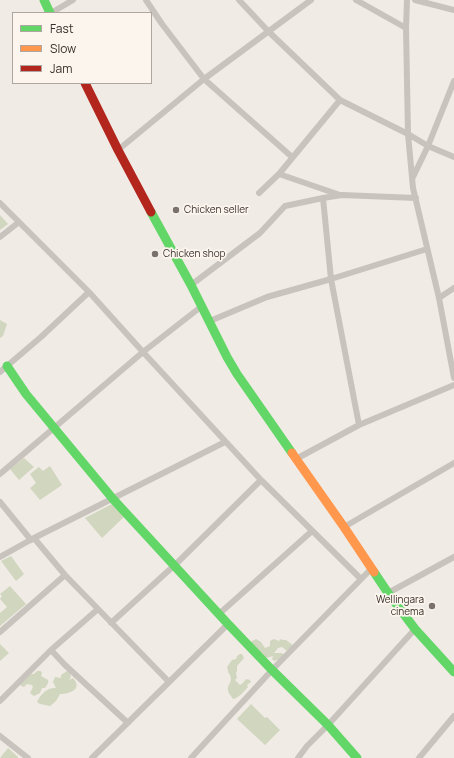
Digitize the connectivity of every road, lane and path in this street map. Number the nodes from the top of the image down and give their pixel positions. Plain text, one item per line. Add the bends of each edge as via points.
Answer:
1 (44, 0) edge
2 (73, 0) edge
3 (146, 0) edge
4 (239, 0) edge
5 (311, 0) edge
6 (356, 0) edge
7 (407, 0) edge
8 (415, 0) edge
9 (454, 10) edge
10 (50, 12) edge
11 (53, 12) edge
12 (406, 28) junction
13 (268, 31) junction
14 (204, 79) junction
15 (454, 81) edge
16 (85, 84) edge
17 (340, 100) junction
18 (408, 134) junction
19 (428, 146) junction
20 (118, 150) junction
21 (292, 157) junction
22 (454, 157) edge
23 (279, 174) junction
24 (412, 178) junction
25 (259, 192) dead end
26 (342, 195) junction
27 (323, 198) junction
28 (416, 198) junction
29 (0, 203) edge
30 (19, 222) junction
31 (0, 237) edge
32 (427, 249) junction
33 (331, 279) junction
34 (191, 285) junction
35 (454, 288) edge
36 (89, 292) junction
37 (439, 298) junction
38 (202, 306) junction
39 (210, 321) junction
40 (143, 352) junction
41 (3, 369) edge
42 (454, 378) edge
43 (454, 385) edge
44 (359, 425) junction
45 (55, 428) junction
46 (225, 442) junction
47 (296, 459) junction
48 (454, 463) edge
49 (0, 474) edge
50 (261, 480) junction
51 (113, 499) junction
52 (0, 502) edge
53 (344, 527) junction
54 (312, 531) junction
55 (32, 539) junction
56 (0, 557) edge
57 (454, 557) edge
58 (175, 566) junction
59 (372, 568) junction
60 (65, 575) junction
61 (361, 579) junction
62 (388, 593) junction
63 (98, 609) junction
64 (219, 614) junction
65 (111, 623) junction
66 (228, 624) junction
67 (415, 629) junction
68 (0, 632) edge
69 (51, 650) junction
70 (272, 670) junction
71 (454, 672) edge
72 (169, 682) junction
73 (0, 701) edge
74 (454, 716) edge
75 (128, 723) junction
76 (328, 725) junction
77 (0, 736) edge
78 (28, 758) edge
79 (92, 758) edge
80 (191, 758) edge
81 (298, 758) edge
82 (357, 758) edge
83 (419, 758) edge

1 - 10 street
2 - 11 street
3 - 14 street
4 - 13 street
5 - 13 street
6 - 12 street
7 - 12 street
8 - 9 street
12 - 18 street
13 - 14 street
13 - 17 street
14 - 20 street
14 - 21 street
15 - 19 street
16 - 20 street
17 - 18 street
17 - 21 street
18 - 19 street
18 - 24 street
19 - 22 street
19 - 24 street
20 - 34 street
21 - 23 street
23 - 25 street
23 - 26 street
24 - 28 street
26 - 27 street
26 - 28 street
27 - 33 street
27 - 34 street via 285,206 260,233
28 - 32 street
29 - 30 street
30 - 31 street
30 - 36 street
32 - 33 street
32 - 37 street
33 - 39 street via 267,296
33 - 44 street
34 - 38 street
35 - 37 street
36 - 40 street
36 - 41 street via 42,337
37 - 42 street
38 - 39 street
38 - 40 street
39 - 47 street via 237,374
40 - 45 street
40 - 46 street
41 - 45 street
43 - 44 street
44 - 47 street
45 - 49 street
45 - 51 street
46 - 50 street
46 - 51 street
47 - 53 street
48 - 53 street
50 - 54 street
50 - 58 street
51 - 55 street
51 - 58 street
52 - 55 street
53 - 59 street
54 - 61 street
54 - 64 street
55 - 56 street
55 - 60 street
57 - 62 street
58 - 64 street
58 - 65 street
59 - 61 street
59 - 62 street
60 - 63 street
60 - 68 street
61 - 70 street
62 - 67 street
63 - 65 street
63 - 69 street
64 - 66 street
65 - 72 street
66 - 70 street
66 - 72 street
67 - 71 street
67 - 76 street
69 - 73 street
69 - 75 street
70 - 76 street
70 - 80 street
72 - 75 street
74 - 83 street
75 - 79 street
76 - 81 street
76 - 82 street
77 - 78 street

